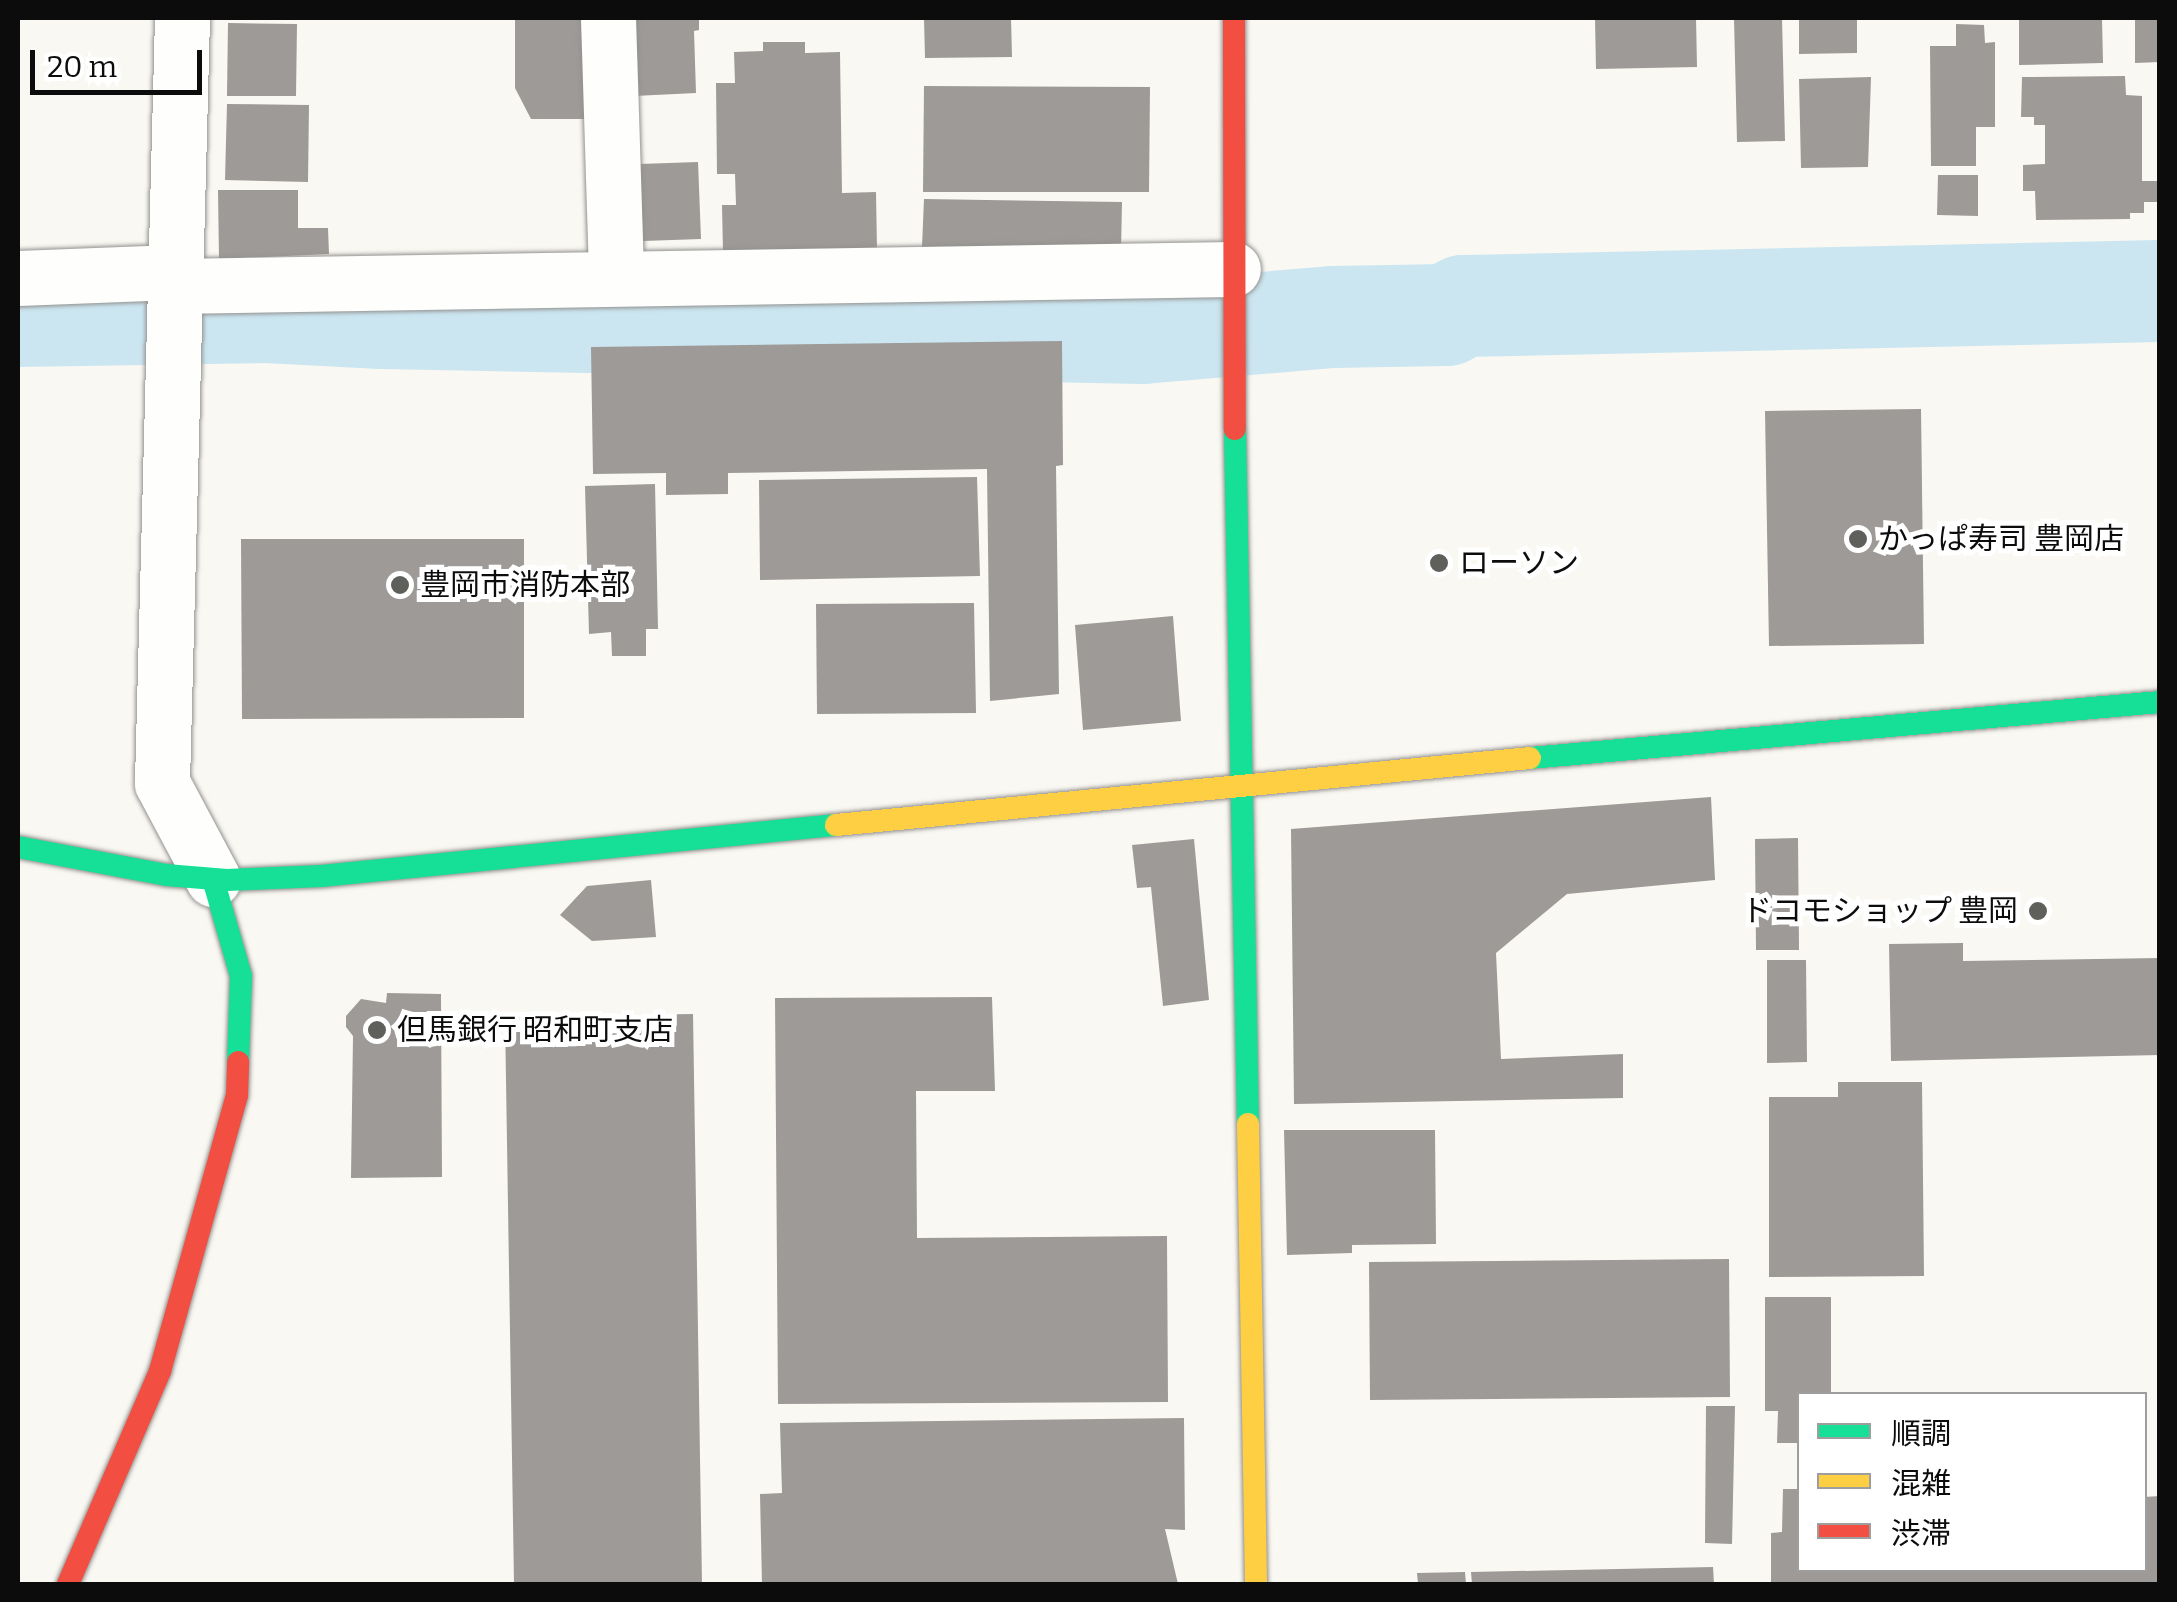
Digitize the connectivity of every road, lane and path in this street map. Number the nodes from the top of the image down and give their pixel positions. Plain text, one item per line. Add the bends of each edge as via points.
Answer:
1 (182, 18) edge
2 (608, 18) edge
3 (1234, 18) edge
4 (1233, 269) junction
5 (18, 278) edge
6 (616, 278) junction
7 (174, 279) junction
8 (2160, 702) edge
9 (1244, 784) junction
10 (18, 847) edge
11 (213, 879) junction
12 (68, 1584) edge
13 (1256, 1584) edge

1 - 7 street
2 - 6 street
3 - 4 street
4 - 6 street
4 - 9 street
5 - 7 street
6 - 7 street
7 - 11 street via 162,783
8 - 9 street
9 - 11 street via 341,874
9 - 13 street
10 - 11 street
11 - 12 street via 241,976 237,1094 160,1371

